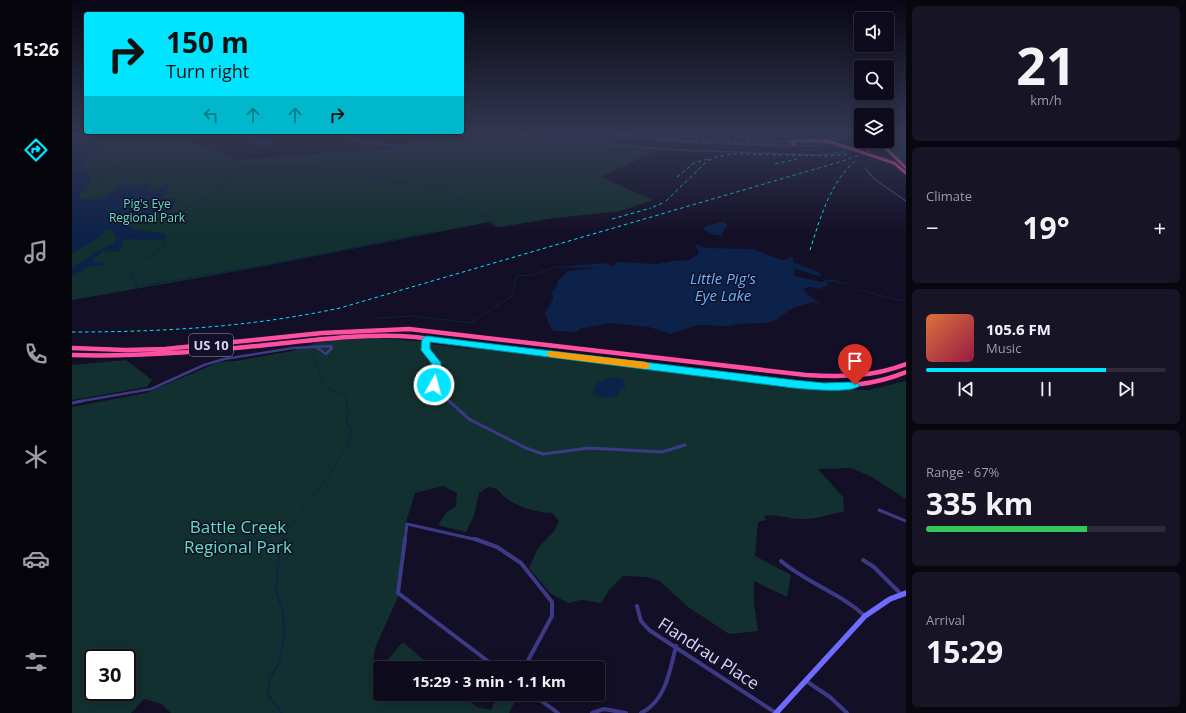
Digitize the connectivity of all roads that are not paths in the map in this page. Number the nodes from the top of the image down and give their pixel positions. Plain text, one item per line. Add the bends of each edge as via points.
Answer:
1 (865, 168) dead end
2 (906, 201) edge
3 (426, 339) junction
4 (316, 347) junction
5 (72, 348) edge
6 (72, 355) edge
7 (906, 364) edge
8 (906, 372) edge
9 (72, 403) edge
10 (686, 445) dead end
11 (879, 510) dead end
12 (906, 521) edge
13 (863, 560) dead end
14 (781, 561) dead end
15 (904, 593) edge
16 (637, 606) dead end
17 (865, 616) junction
18 (676, 646) junction
19 (488, 661) edge
20 (528, 661) edge
21 (805, 680) junction
22 (542, 701) edge
23 (558, 713) edge
24 (592, 713) edge
25 (626, 713) edge
26 (641, 713) edge
27 (776, 713) edge
28 (847, 713) edge

1 - 2 street via 871,177
3 - 6 highway, US 10 via 390,335 354,336 162,355
3 - 8 highway, US 10 via 810,386 877,382
3 - 10 street via 425,350 436,363 434,385 439,393 469,418 526,448 543,454 588,448 662,452
4 - 4 street via 325,354 332,348 329,346
4 - 9 street via 224,359 204,365 151,389
5 - 7 highway, US 10 via 169,349 360,330 426,330 811,376 864,375
11 - 12 street
13 - 15 street
14 - 17 street via 795,572 846,600
15 - 17 street via 879,605
16 - 18 street, Flandrau Place via 645,626
17 - 21 street
18 - 26 street via 660,699 651,709
18 - 27 street, Flandrau Place
19 - 20 street via 398,593 406,524 466,537 506,553 522,564 554,608
21 - 27 street
21 - 28 street via 830,696
22 - 23 street
24 - 25 street via 603,708

